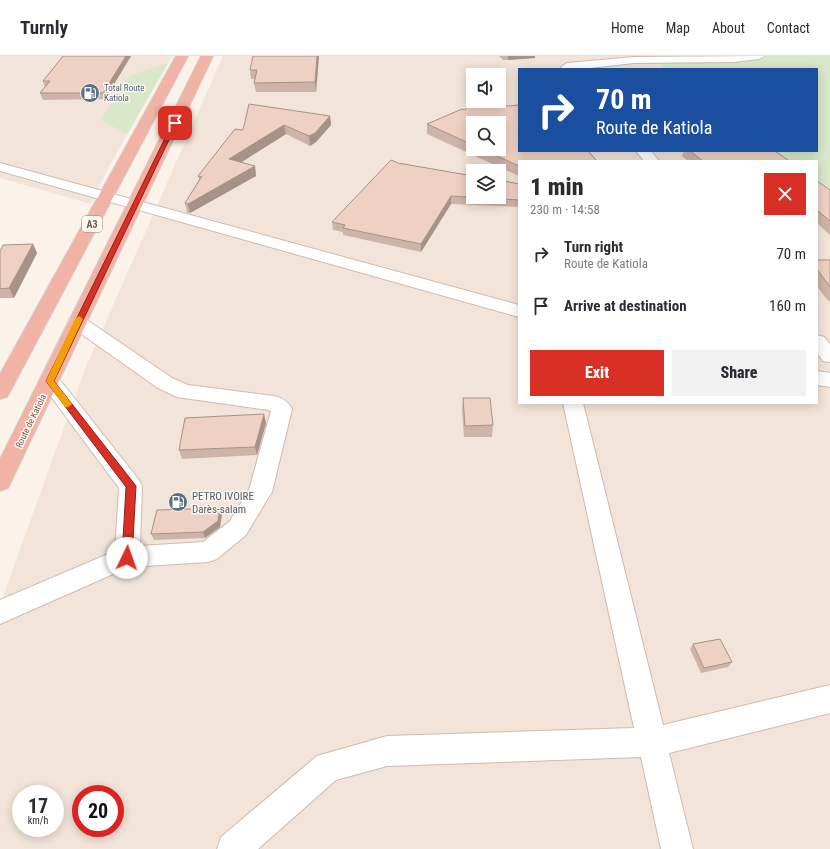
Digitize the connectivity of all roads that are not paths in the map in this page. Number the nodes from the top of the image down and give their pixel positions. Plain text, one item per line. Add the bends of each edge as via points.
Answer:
1 (182, 56) edge
2 (207, 56) edge
3 (558, 56) edge
4 (760, 56) edge
5 (568, 68) edge
6 (644, 152) edge
7 (651, 160) edge
8 (0, 167) edge
9 (107, 196) junction
10 (136, 204) junction
11 (518, 312) edge
12 (77, 322) junction
13 (818, 343) edge
14 (830, 356) edge
15 (818, 378) edge
16 (830, 380) edge
17 (50, 381) junction
18 (0, 392) edge
19 (573, 404) edge
20 (0, 482) edge
21 (127, 558) junction
22 (0, 612) edge
23 (830, 699) edge
24 (652, 742) junction
25 (233, 849) edge
26 (677, 849) edge

1 - 9 highway, A3 via 132,144
2 - 10 highway, Route de Katiola
3 - 5 street
4 - 5 street via 734,59 634,60
6 - 7 street
8 - 9 street
9 - 10 street
9 - 18 highway, A3
10 - 11 street
10 - 12 highway, Route de Katiola
12 - 17 highway, Route de Katiola
12 - 21 street via 166,384 184,392 274,403 282,409 260,492 238,528 208,552
13 - 14 street
15 - 16 street
17 - 20 highway, Route de Katiola
17 - 21 street via 131,486
19 - 24 street
21 - 22 street
23 - 24 street
24 - 25 street via 387,751 328,767
24 - 26 street

